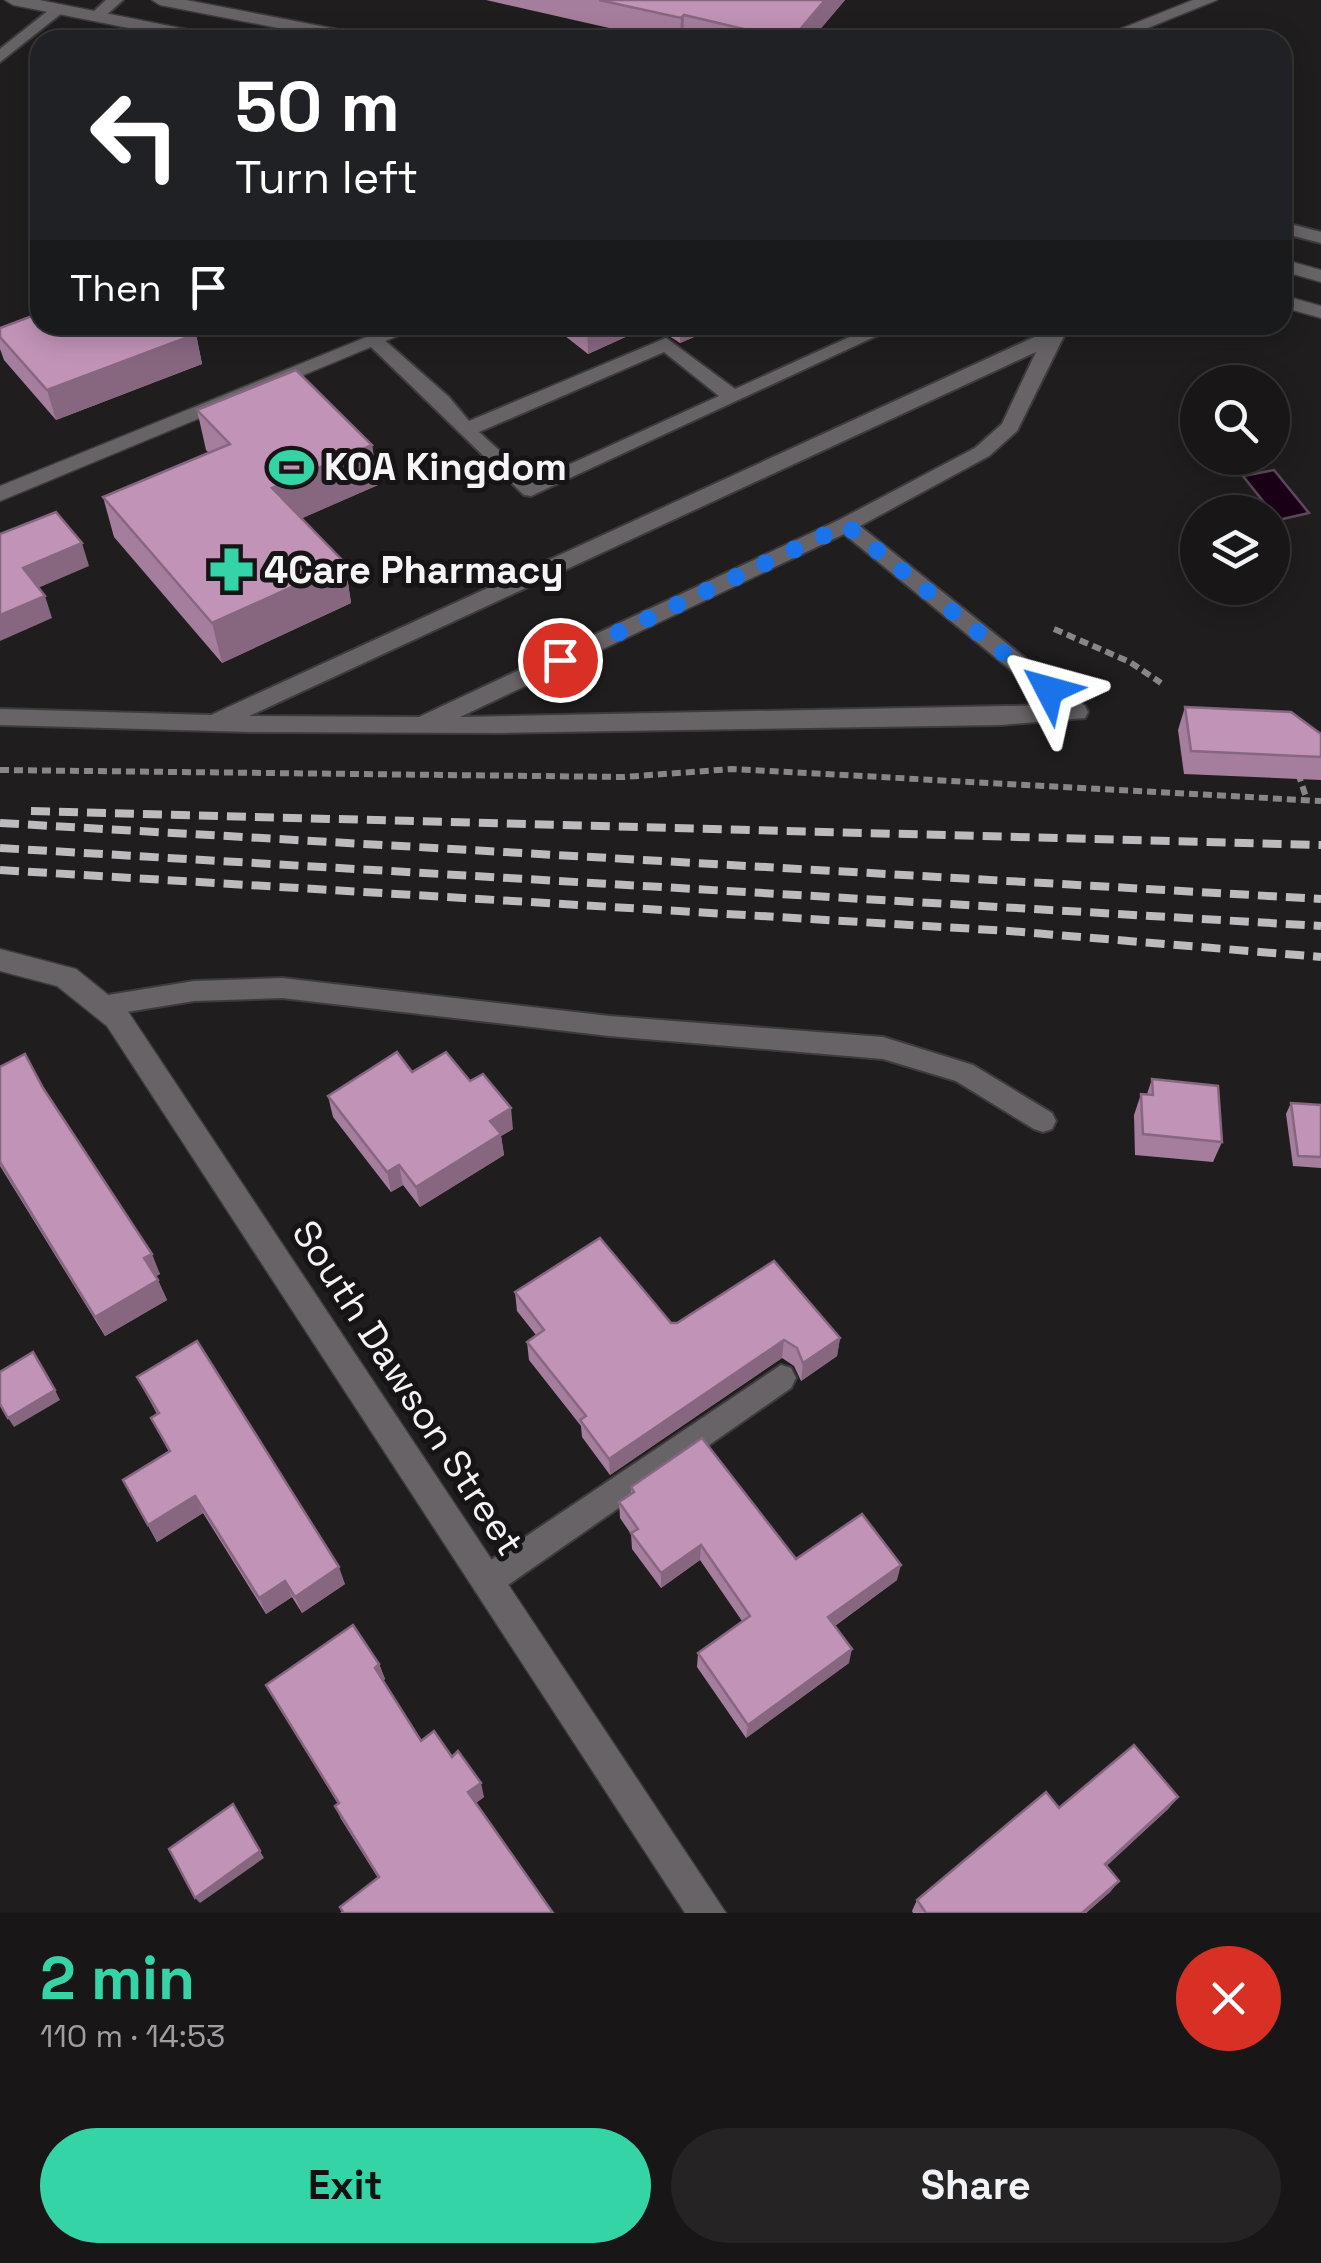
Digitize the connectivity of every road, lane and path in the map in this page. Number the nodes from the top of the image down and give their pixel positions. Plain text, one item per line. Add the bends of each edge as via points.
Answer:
1 (13, 0) edge
2 (116, 0) edge
3 (160, 0) edge
4 (1208, 0) edge
5 (59, 9) junction
6 (97, 16) junction
7 (166, 30) edge
8 (315, 30) edge
9 (1128, 30) edge
10 (0, 57) edge
11 (1292, 231) edge
12 (1321, 238) edge
13 (1292, 268) edge
14 (1321, 276) edge
15 (1292, 303) edge
16 (1321, 312) edge
17 (390, 335) edge
18 (870, 335) edge
19 (1042, 335) edge
20 (1051, 335) edge
21 (374, 342) junction
22 (732, 397) junction
23 (466, 430) junction
24 (0, 494) edge
25 (846, 525) junction
26 (1054, 629) dead end
27 (1161, 683) dead end
28 (0, 717) edge
29 (207, 726) junction
30 (417, 727) junction
31 (1292, 758) edge
32 (0, 770) edge
33 (1307, 800) junction
34 (1321, 801) edge
35 (0, 960) edge
36 (102, 1006) junction
37 (1043, 1121) dead end
38 (781, 1378) dead end
39 (487, 1580) junction
40 (706, 1913) edge

1 - 5 main road
2 - 6 lane
3 - 8 main road
4 - 9 main road
5 - 6 main road
5 - 10 lane via 23,30
6 - 7 main road
11 - 12 lane
13 - 14 main road
15 - 16 main road
17 - 21 main road
18 - 22 lane
19 - 29 lane
20 - 25 lane via 1010,427 982,452
21 - 23 lane
21 - 24 main road
22 - 23 lane via 666,344
22 - 23 lane via 531,490
25 - 30 lane
25 - 30 lane via 1076,712
26 - 27 path
28 - 29 lane
29 - 30 lane
31 - 33 path
32 - 33 path via 624,778 732,769
33 - 34 path
35 - 36 main road, South Dawson Street via 66,977
36 - 37 lane via 282,988 610,1026 883,1048 964,1074
36 - 39 main road, South Dawson Street via 117,1018
38 - 39 lane
39 - 40 main road, South Dawson Street

